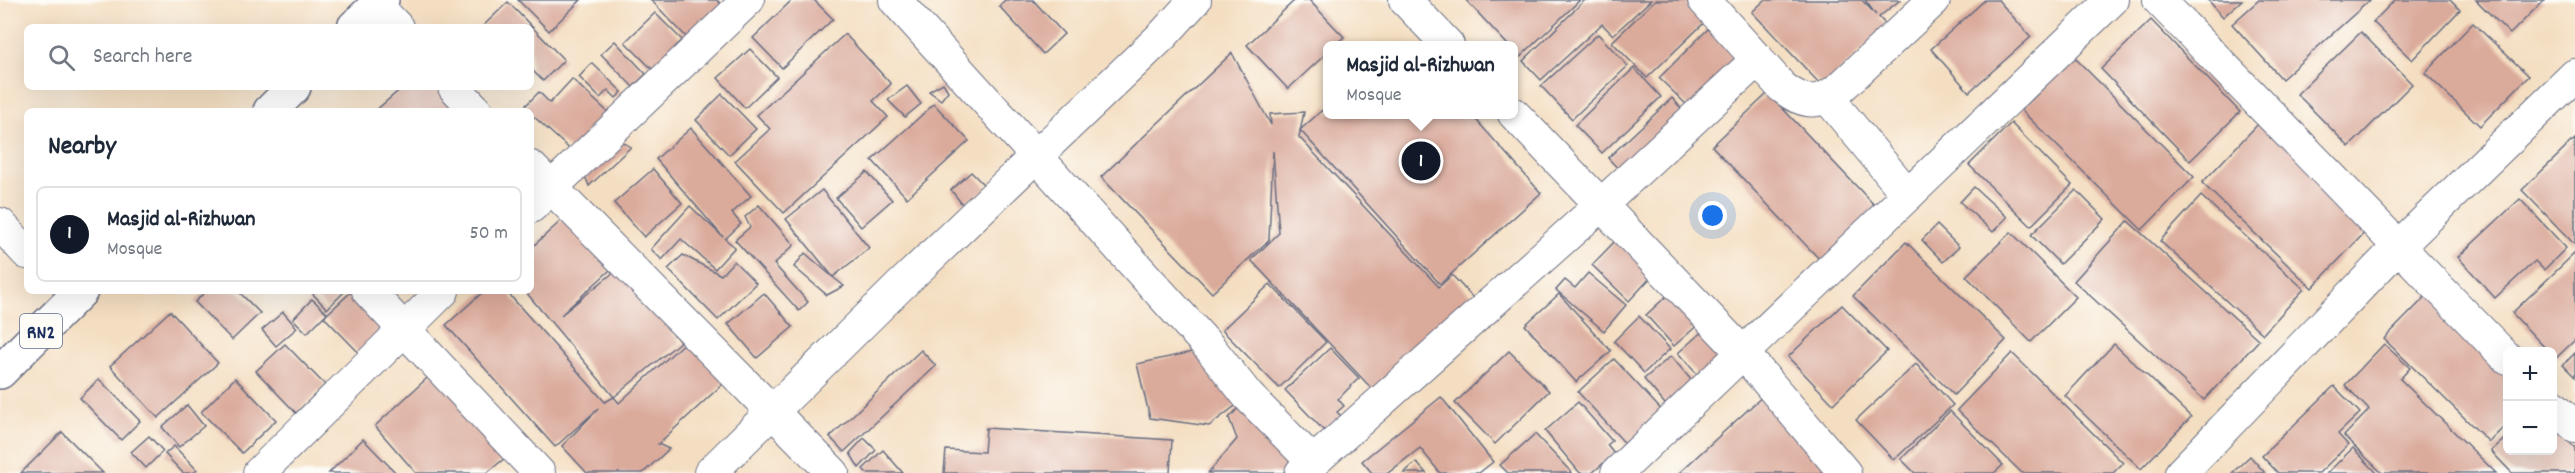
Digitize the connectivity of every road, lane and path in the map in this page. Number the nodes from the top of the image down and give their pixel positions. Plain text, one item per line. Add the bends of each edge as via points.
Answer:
1 (748, 0) edge
2 (895, 0) edge
3 (1195, 0) edge
4 (1406, 0) edge
5 (1704, 0) edge
6 (1934, 0) edge
7 (2112, 0) edge
8 (2159, 0) edge
9 (1444, 41) edge
10 (1758, 59) junction
11 (2575, 75) edge
12 (291, 90) edge
13 (457, 90) edge
14 (1828, 98) junction
15 (273, 108) edge
16 (474, 108) edge
17 (1518, 118) edge
18 (1039, 156) junction
19 (538, 187) edge
20 (1908, 195) junction
21 (1602, 204) junction
22 (0, 224) edge
23 (2399, 246) junction
24 (24, 250) edge
25 (72, 294) edge
26 (371, 294) edge
27 (440, 294) edge
28 (404, 328) junction
29 (1743, 353) junction
30 (2503, 354) edge
31 (0, 372) edge
32 (2557, 409) edge
33 (773, 413) junction
34 (2575, 426) edge
35 (1306, 467) edge
36 (259, 473) edge
37 (539, 473) edge
38 (710, 473) edge
39 (833, 473) edge
40 (1617, 473) edge
41 (1845, 473) edge
42 (2181, 473) edge

1 - 19 street
2 - 18 street
3 - 18 street
4 - 9 street
5 - 10 street
6 - 14 street
7 - 20 street
8 - 23 street
10 - 14 street via 1796,98
10 - 21 street
11 - 23 street
12 - 15 highway
13 - 16 street
14 - 20 street
17 - 21 street
18 - 33 street via 900,286
18 - 35 street via 1210,348
19 - 33 street
20 - 29 street
21 - 29 street
21 - 35 street
22 - 24 street
23 - 30 street
23 - 42 street
25 - 31 highway, RN2
26 - 28 street
27 - 28 street
28 - 36 street
28 - 37 street
29 - 40 street
29 - 41 street
32 - 34 street
33 - 38 street
33 - 39 street

